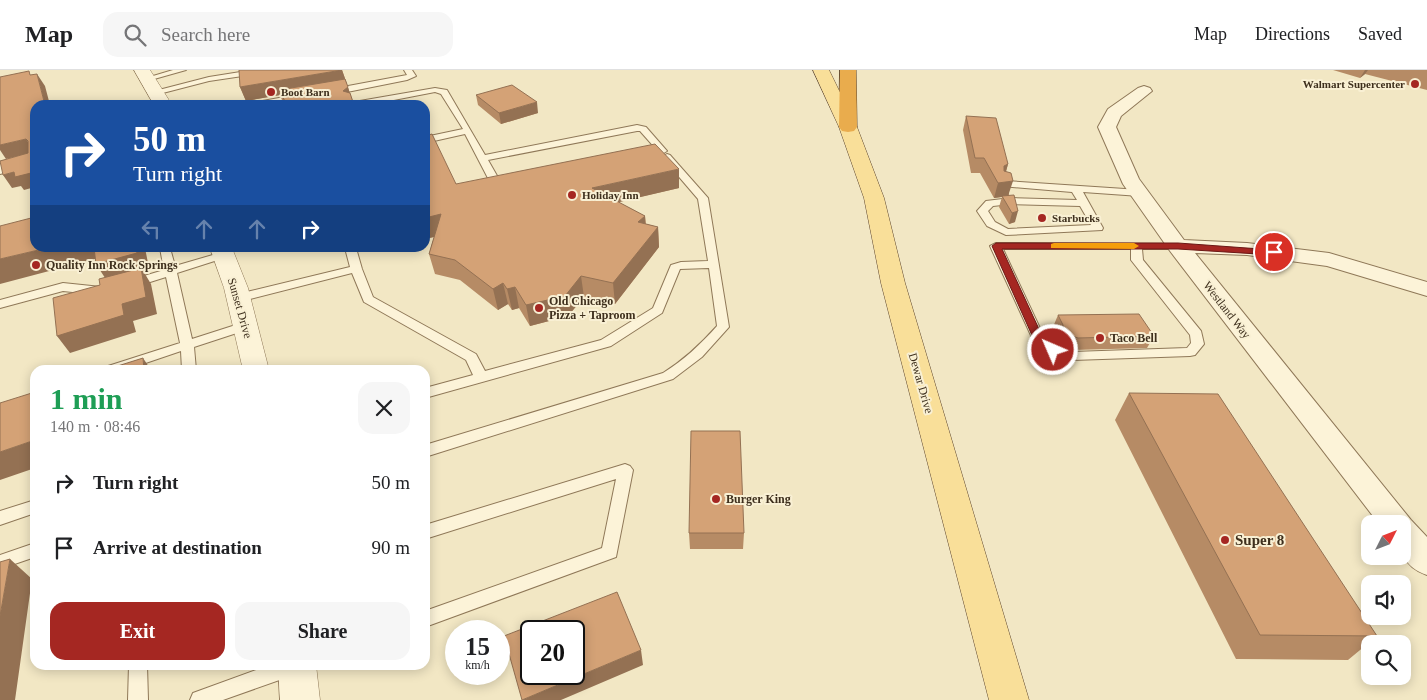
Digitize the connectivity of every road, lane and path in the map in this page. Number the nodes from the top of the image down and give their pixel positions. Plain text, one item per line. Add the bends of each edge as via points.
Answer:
1 (182, 70) edge
2 (268, 70) edge
3 (408, 70) edge
4 (821, 70) edge
5 (848, 70) edge
6 (152, 87) edge
7 (1144, 91) dead end
8 (323, 93) edge
9 (313, 95) edge
10 (285, 100) edge
11 (381, 100) edge
12 (848, 127) junction
13 (468, 131) junction
14 (430, 139) edge
15 (662, 151) junction
16 (634, 157) edge
17 (482, 158) junction
18 (30, 160) edge
19 (0, 168) edge
20 (513, 183) edge
21 (1005, 184) edge
22 (1076, 189) junction
23 (1140, 193) junction
24 (1084, 203) junction
25 (1136, 246) junction
26 (1178, 246) junction
27 (166, 252) edge
28 (220, 252) edge
29 (222, 252) edge
30 (352, 252) edge
31 (714, 264) junction
32 (356, 269) junction
33 (170, 273) junction
34 (1427, 289) edge
35 (238, 298) junction
36 (0, 304) edge
37 (245, 326) junction
38 (187, 344) junction
39 (125, 365) edge
40 (189, 365) edge
41 (255, 365) edge
42 (481, 377) junction
43 (430, 392) edge
44 (430, 449) edge
45 (30, 508) edge
46 (1390, 515) edge
47 (0, 518) edge
48 (430, 530) edge
49 (1411, 541) edge
50 (30, 552) edge
51 (1427, 561) edge
52 (0, 562) edge
53 (430, 617) edge
54 (138, 670) edge
55 (282, 670) edge
56 (297, 670) edge
57 (138, 700) edge
58 (200, 700) edge
59 (300, 700) edge
60 (1009, 700) edge

1 - 6 lane
2 - 6 lane
3 - 8 lane via 412,76 407,78
4 - 12 main road, Dewar Drive
5 - 12 highway
7 - 23 street, Westland Way via 1114,113 1107,127 1130,180
9 - 10 lane
11 - 13 lane via 435,90 444,92
12 - 60 main road, Dewar Drive via 874,198 893,283
13 - 14 lane
13 - 17 lane
15 - 16 lane
15 - 17 lane via 643,129 637,128
15 - 31 lane via 703,198
17 - 20 lane via 496,184
18 - 19 street
21 - 22 lane
22 - 23 lane
22 - 24 lane
23 - 26 street, Westland Way
24 - 24 lane via 1011,201 990,203 982,211 991,224 1006,232 1098,228
25 - 25 lane via 1096,246 996,246 1040,342 1053,350 1073,356 1190,352 1198,344 1196,334 1138,260
25 - 26 lane
26 - 34 street via 1247,249 1329,260
26 - 46 street, Westland Way
27 - 33 lane
28 - 33 lane
29 - 35 street, Sunset Drive
30 - 32 lane
31 - 42 lane via 675,267 658,310 606,343
31 - 44 lane via 723,327 683,368 668,376
32 - 35 lane
32 - 42 lane via 368,299 471,357
33 - 36 lane via 102,292 63,287
33 - 38 lane
35 - 37 street, Sunset Drive
37 - 38 lane
37 - 41 street, Sunset Drive
38 - 39 lane
38 - 40 lane
42 - 43 lane
45 - 47 lane
48 - 53 lane via 625,470 610,552
49 - 51 street
50 - 52 lane
54 - 57 lane
55 - 58 lane
56 - 59 street

